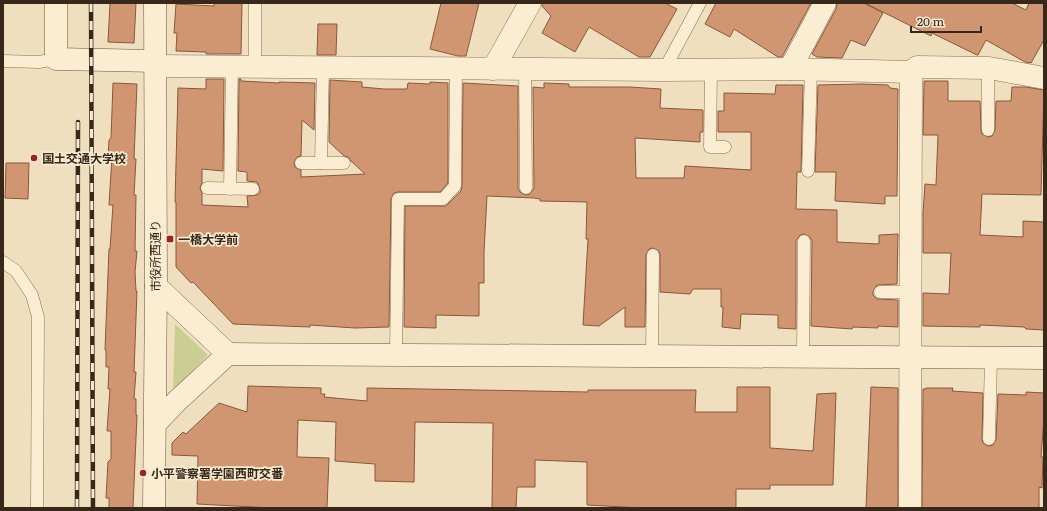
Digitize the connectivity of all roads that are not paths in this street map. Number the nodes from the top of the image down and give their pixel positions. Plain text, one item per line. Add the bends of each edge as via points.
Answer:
1 (56, 3) edge
2 (155, 3) edge
3 (255, 3) edge
4 (530, 3) edge
5 (700, 3) edge
6 (825, 3) edge
7 (56, 59) junction
8 (3, 61) edge
9 (155, 64) junction
10 (232, 67) junction
11 (255, 67) junction
12 (323, 68) junction
13 (456, 68) junction
14 (988, 68) junction
15 (493, 69) junction
16 (525, 69) junction
17 (800, 69) junction
18 (664, 70) junction
19 (711, 70) junction
20 (911, 72) junction
21 (1044, 78) edge
22 (988, 130) dead end
23 (725, 147) dead end
24 (301, 163) dead end
25 (321, 163) junction
26 (344, 163) dead end
27 (808, 171) dead end
28 (207, 188) dead end
29 (526, 188) dead end
30 (230, 189) junction
31 (253, 190) dead end
32 (804, 241) dead end
33 (653, 254) dead end
34 (3, 262) edge
35 (156, 286) junction
36 (880, 292) dead end
37 (910, 292) junction
38 (228, 354) junction
39 (396, 355) junction
40 (652, 356) junction
41 (803, 357) junction
42 (910, 358) junction
43 (991, 358) junction
44 (1044, 358) edge
45 (155, 424) junction
46 (989, 439) dead end
47 (37, 508) edge
48 (154, 508) edge
49 (910, 508) edge

1 - 7 street
2 - 9 street, 市役所西通り
3 - 11 lane
4 - 15 street
5 - 18 lane
6 - 17 street
7 - 8 lane via 39,62
7 - 9 street
9 - 10 street
9 - 35 street, 市役所西通り
10 - 11 street
10 - 30 lane
11 - 12 street
12 - 13 street
12 - 25 lane
13 - 15 street
13 - 39 lane via 455,186 443,200 398,199
14 - 20 street via 917,67
14 - 21 street
14 - 22 lane
15 - 16 street
16 - 18 street
16 - 29 lane
17 - 19 street
17 - 20 street
17 - 27 lane
18 - 19 street
19 - 23 lane via 710,147
20 - 37 street
24 - 25 lane
25 - 26 lane
28 - 30 lane
30 - 31 lane
32 - 41 lane
33 - 40 lane
34 - 47 lane via 16,271 32,295 38,317
35 - 38 street
35 - 45 street, 市役所西通り
36 - 37 lane
37 - 42 street
38 - 39 street
38 - 45 street
39 - 40 street
40 - 41 street
41 - 42 street
42 - 43 street
42 - 49 street
43 - 44 street
43 - 46 lane
45 - 48 street, 市役所西通り

